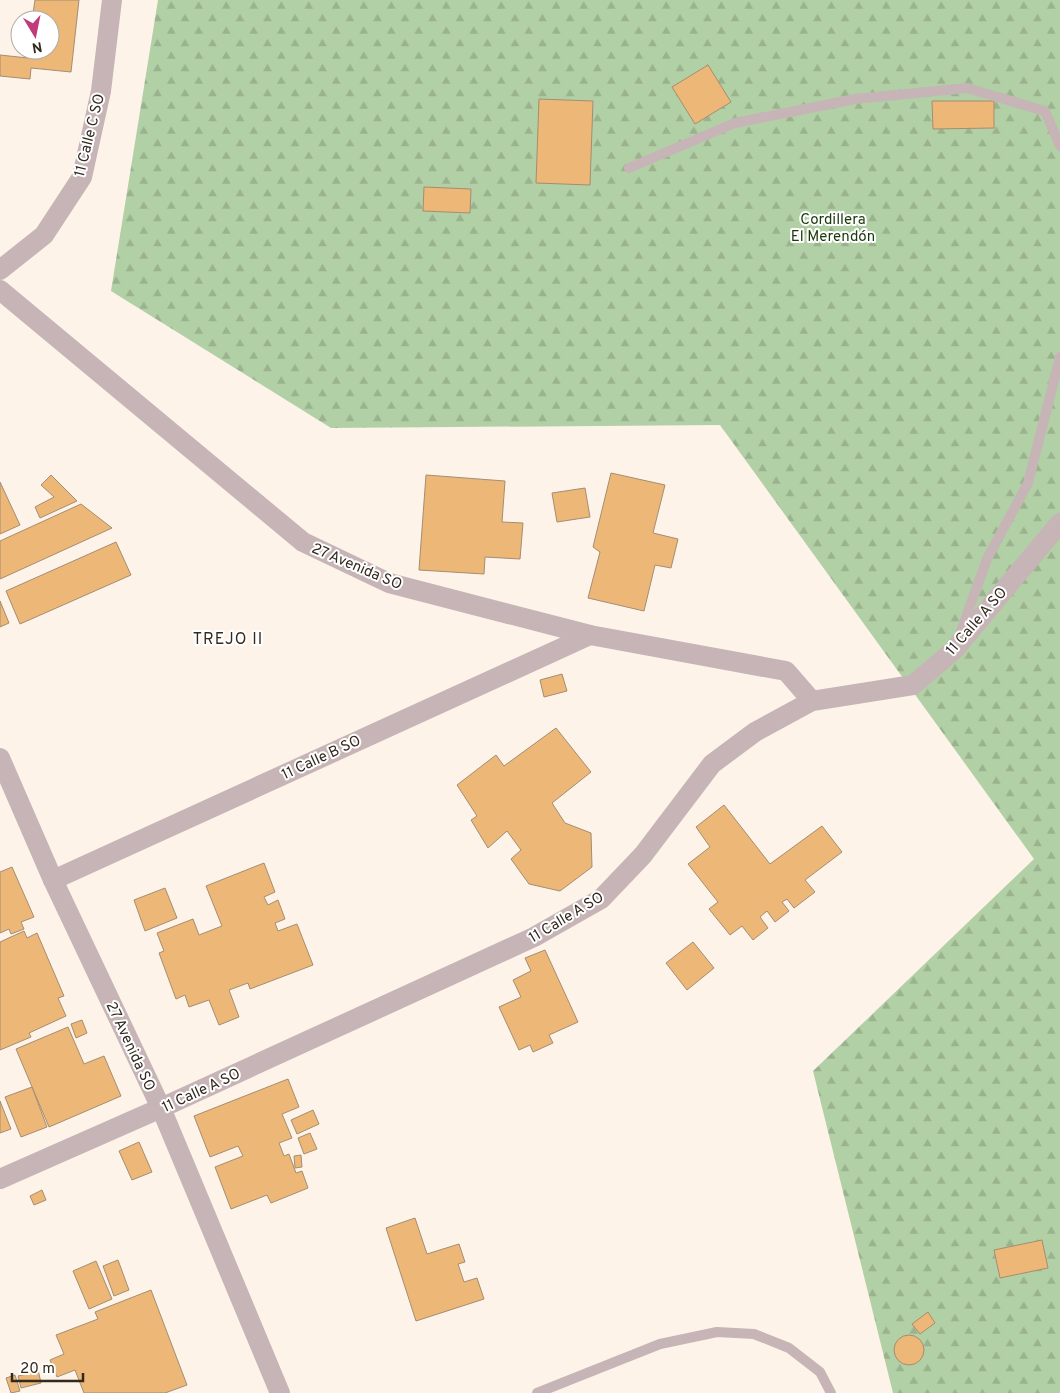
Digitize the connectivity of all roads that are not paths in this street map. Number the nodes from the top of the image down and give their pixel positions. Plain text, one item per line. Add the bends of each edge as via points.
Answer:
1 (112, 0) edge
2 (1060, 146) edge
3 (629, 168) dead end
4 (0, 270) edge
5 (0, 290) edge
6 (1060, 357) edge
7 (1060, 523) edge
8 (590, 635) junction
9 (954, 650) junction
10 (812, 701) junction
11 (0, 758) edge
12 (53, 880) junction
13 (161, 1108) junction
14 (0, 1179) edge
15 (280, 1393) edge
16 (537, 1393) edge
17 (831, 1393) edge

1 - 4 street, 11 Calle C SO via 101,91 82,177 44,236
2 - 3 lane via 1045,111 967,88 855,99 735,122
5 - 8 street, 27 Avenida SO via 303,542 389,583
6 - 9 lane via 1028,483 987,559
7 - 9 street, 11 Calle A SO
8 - 10 street, 27 Avenida SO via 786,671
8 - 12 street, 11 Calle B SO
9 - 10 street, 11 Calle A SO via 913,685
10 - 13 street, 11 Calle A SO via 755,732 712,764 643,855 600,899 534,937
11 - 12 street, 27 Avenida SO
12 - 13 street, 27 Avenida SO
13 - 14 street, 11 Calle A SO
13 - 15 street, 27 Avenida SO
16 - 17 lane via 660,1344 717,1332 754,1334 789,1348 820,1372

